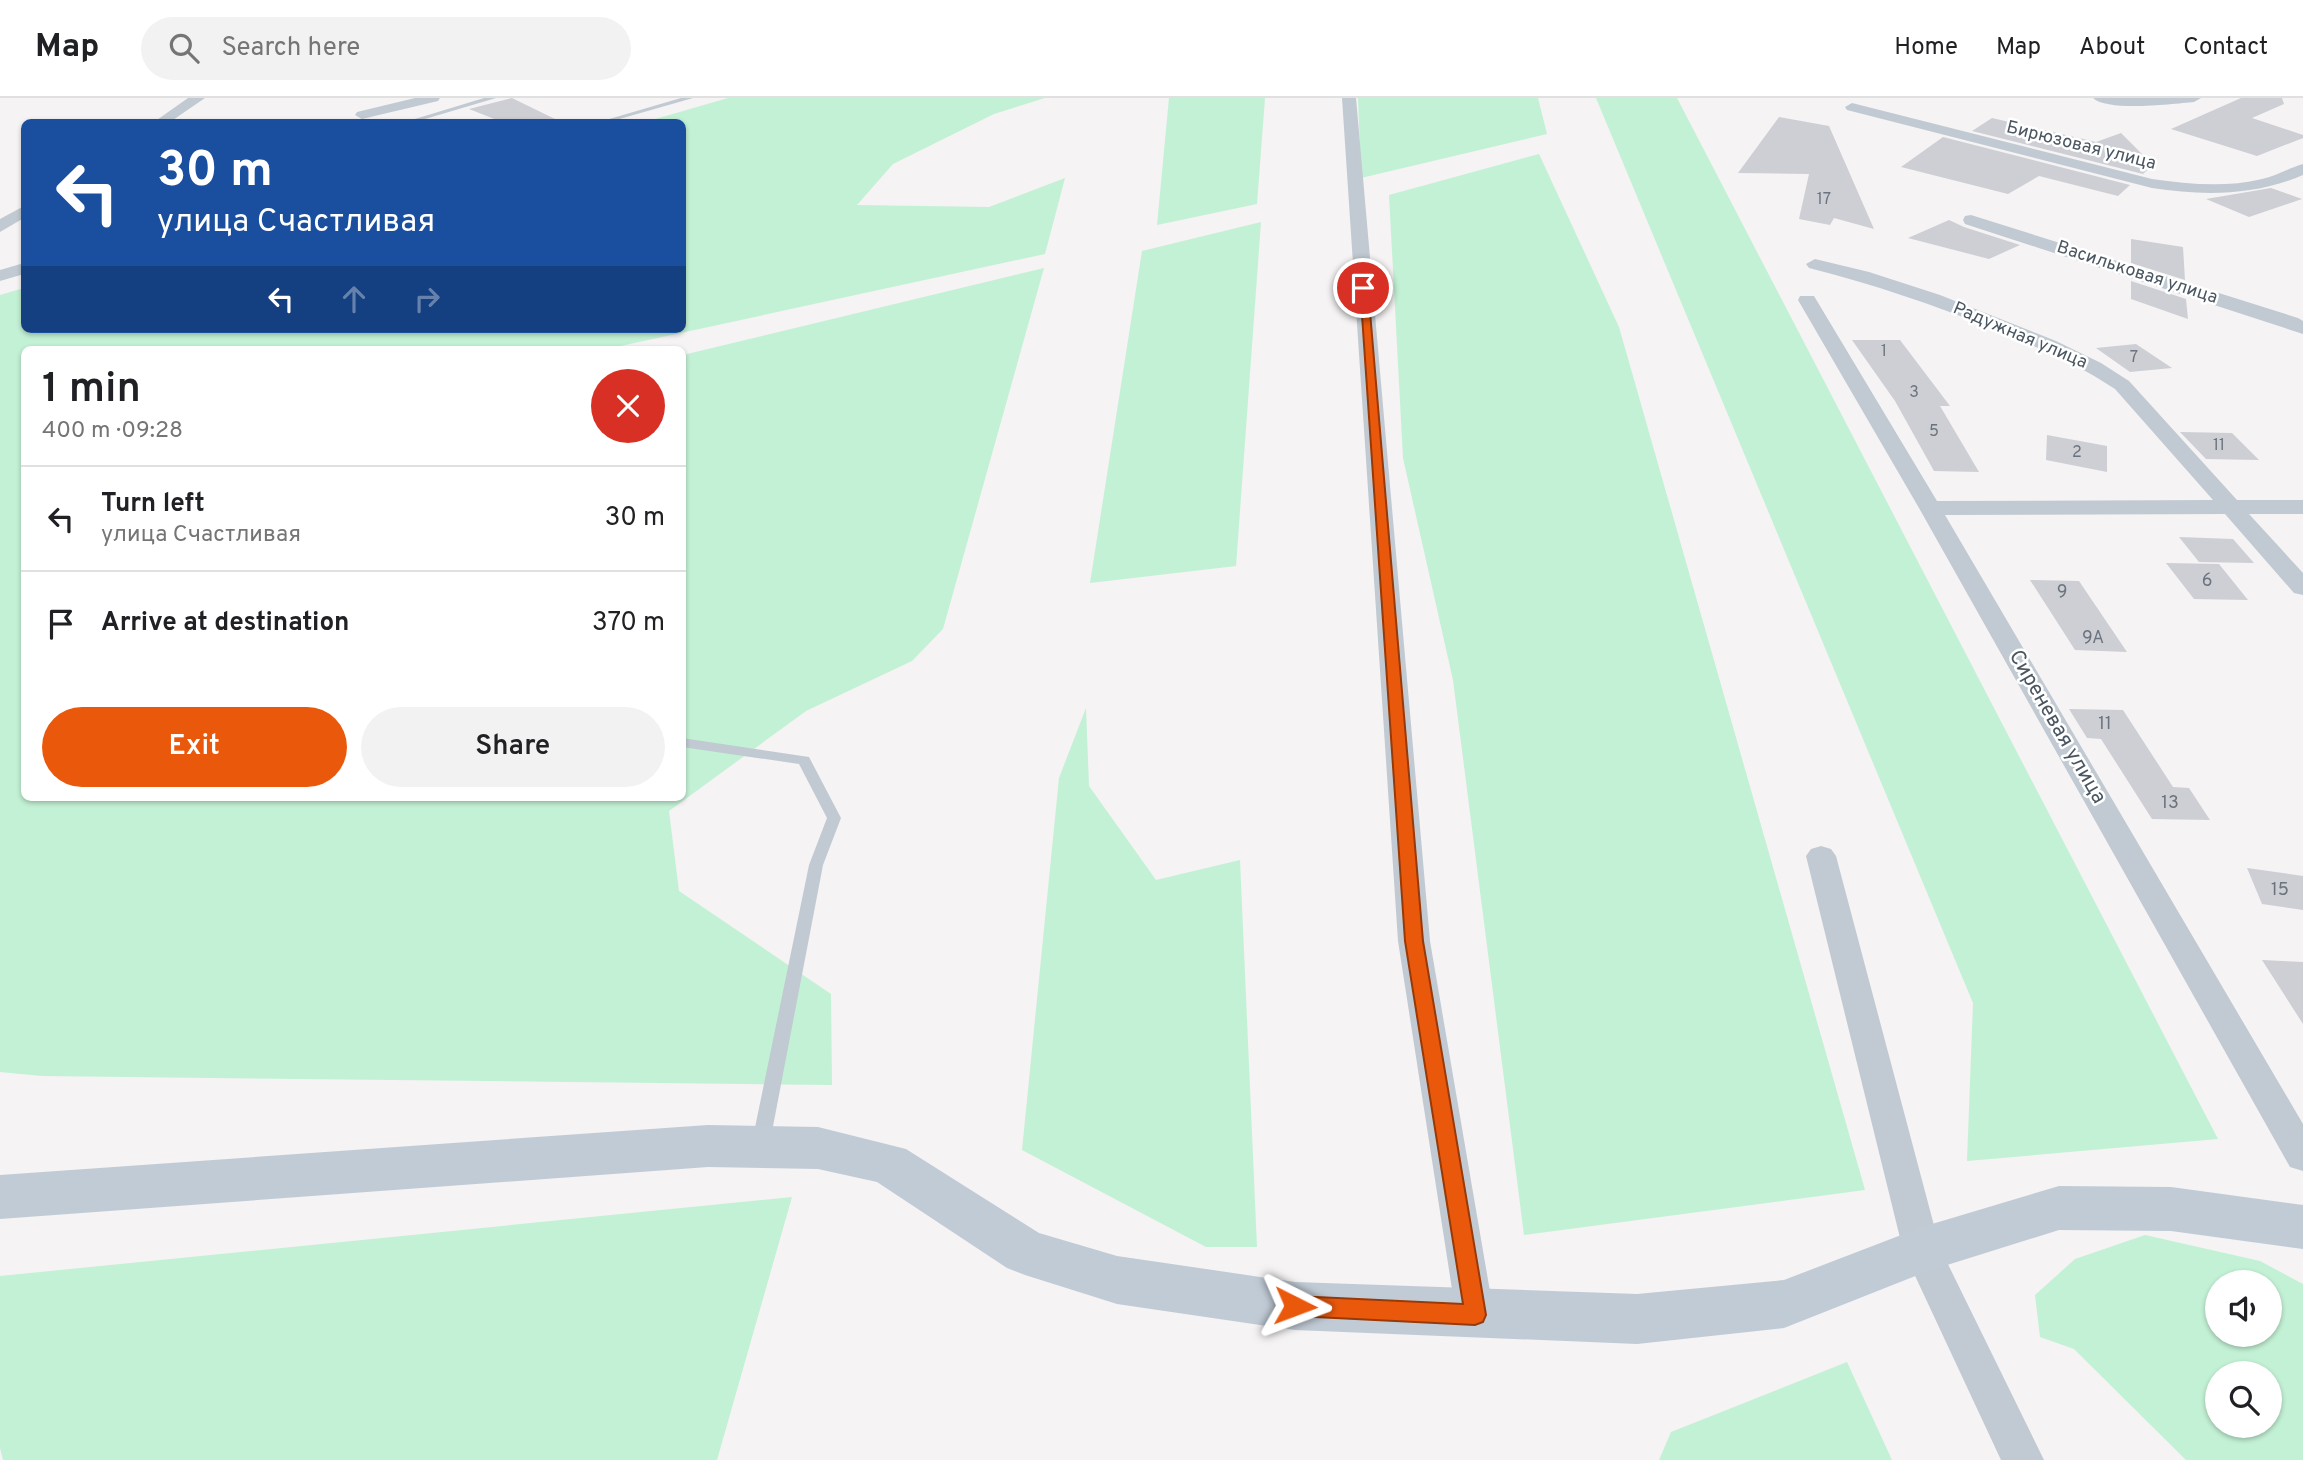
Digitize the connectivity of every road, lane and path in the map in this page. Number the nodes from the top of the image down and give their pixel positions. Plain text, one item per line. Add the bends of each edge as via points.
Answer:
1 (198, 98) edge
2 (384, 98) edge
3 (433, 98) edge
4 (492, 98) edge
5 (689, 98) edge
6 (1349, 98) edge
7 (2101, 98) edge
8 (2194, 98) edge
9 (1852, 107) dead end
10 (166, 119) edge
11 (357, 119) edge
12 (419, 119) edge
13 (614, 119) edge
14 (2303, 169) edge
15 (21, 213) edge
16 (1971, 220) dead end
17 (0, 227) edge
18 (1815, 264) dead end
19 (21, 269) edge
20 (0, 276) edge
21 (1807, 300) dead end
22 (2303, 328) edge
23 (2228, 507) junction
24 (2303, 507) edge
25 (1930, 508) junction
26 (2303, 589) edge
27 (686, 743) edge
28 (1821, 856) dead end
29 (760, 1147) junction
30 (2303, 1156) edge
31 (0, 1197) edge
32 (2303, 1227) edge
33 (1922, 1250) junction
34 (1475, 1315) junction
35 (2023, 1460) edge

1 - 10 street
2 - 11 street
3 - 11 street
4 - 12 lane
5 - 13 lane
6 - 34 street via 1414,941
7 - 8 street via 2139,102
9 - 14 street, Бирюзовая улица via 2170,187 2246,186
15 - 17 street
16 - 22 street, Васильковая улица
18 - 23 street, Радужная улица via 1862,273 1976,315 2102,371 2122,385
19 - 20 street
21 - 25 street, Сиреневая улица
23 - 24 street
23 - 25 street
23 - 26 street, Радужная улица
25 - 30 street, Сиреневая улица
27 - 29 lane via 804,760 835,818 816,865
28 - 33 street
29 - 31 street via 708,1146
29 - 34 street via 818,1149 889,1164 1026,1252 1117,1280 1295,1306
32 - 33 street via 2171,1209 2059,1208
33 - 34 street via 1784,1304 1637,1319
33 - 35 street

